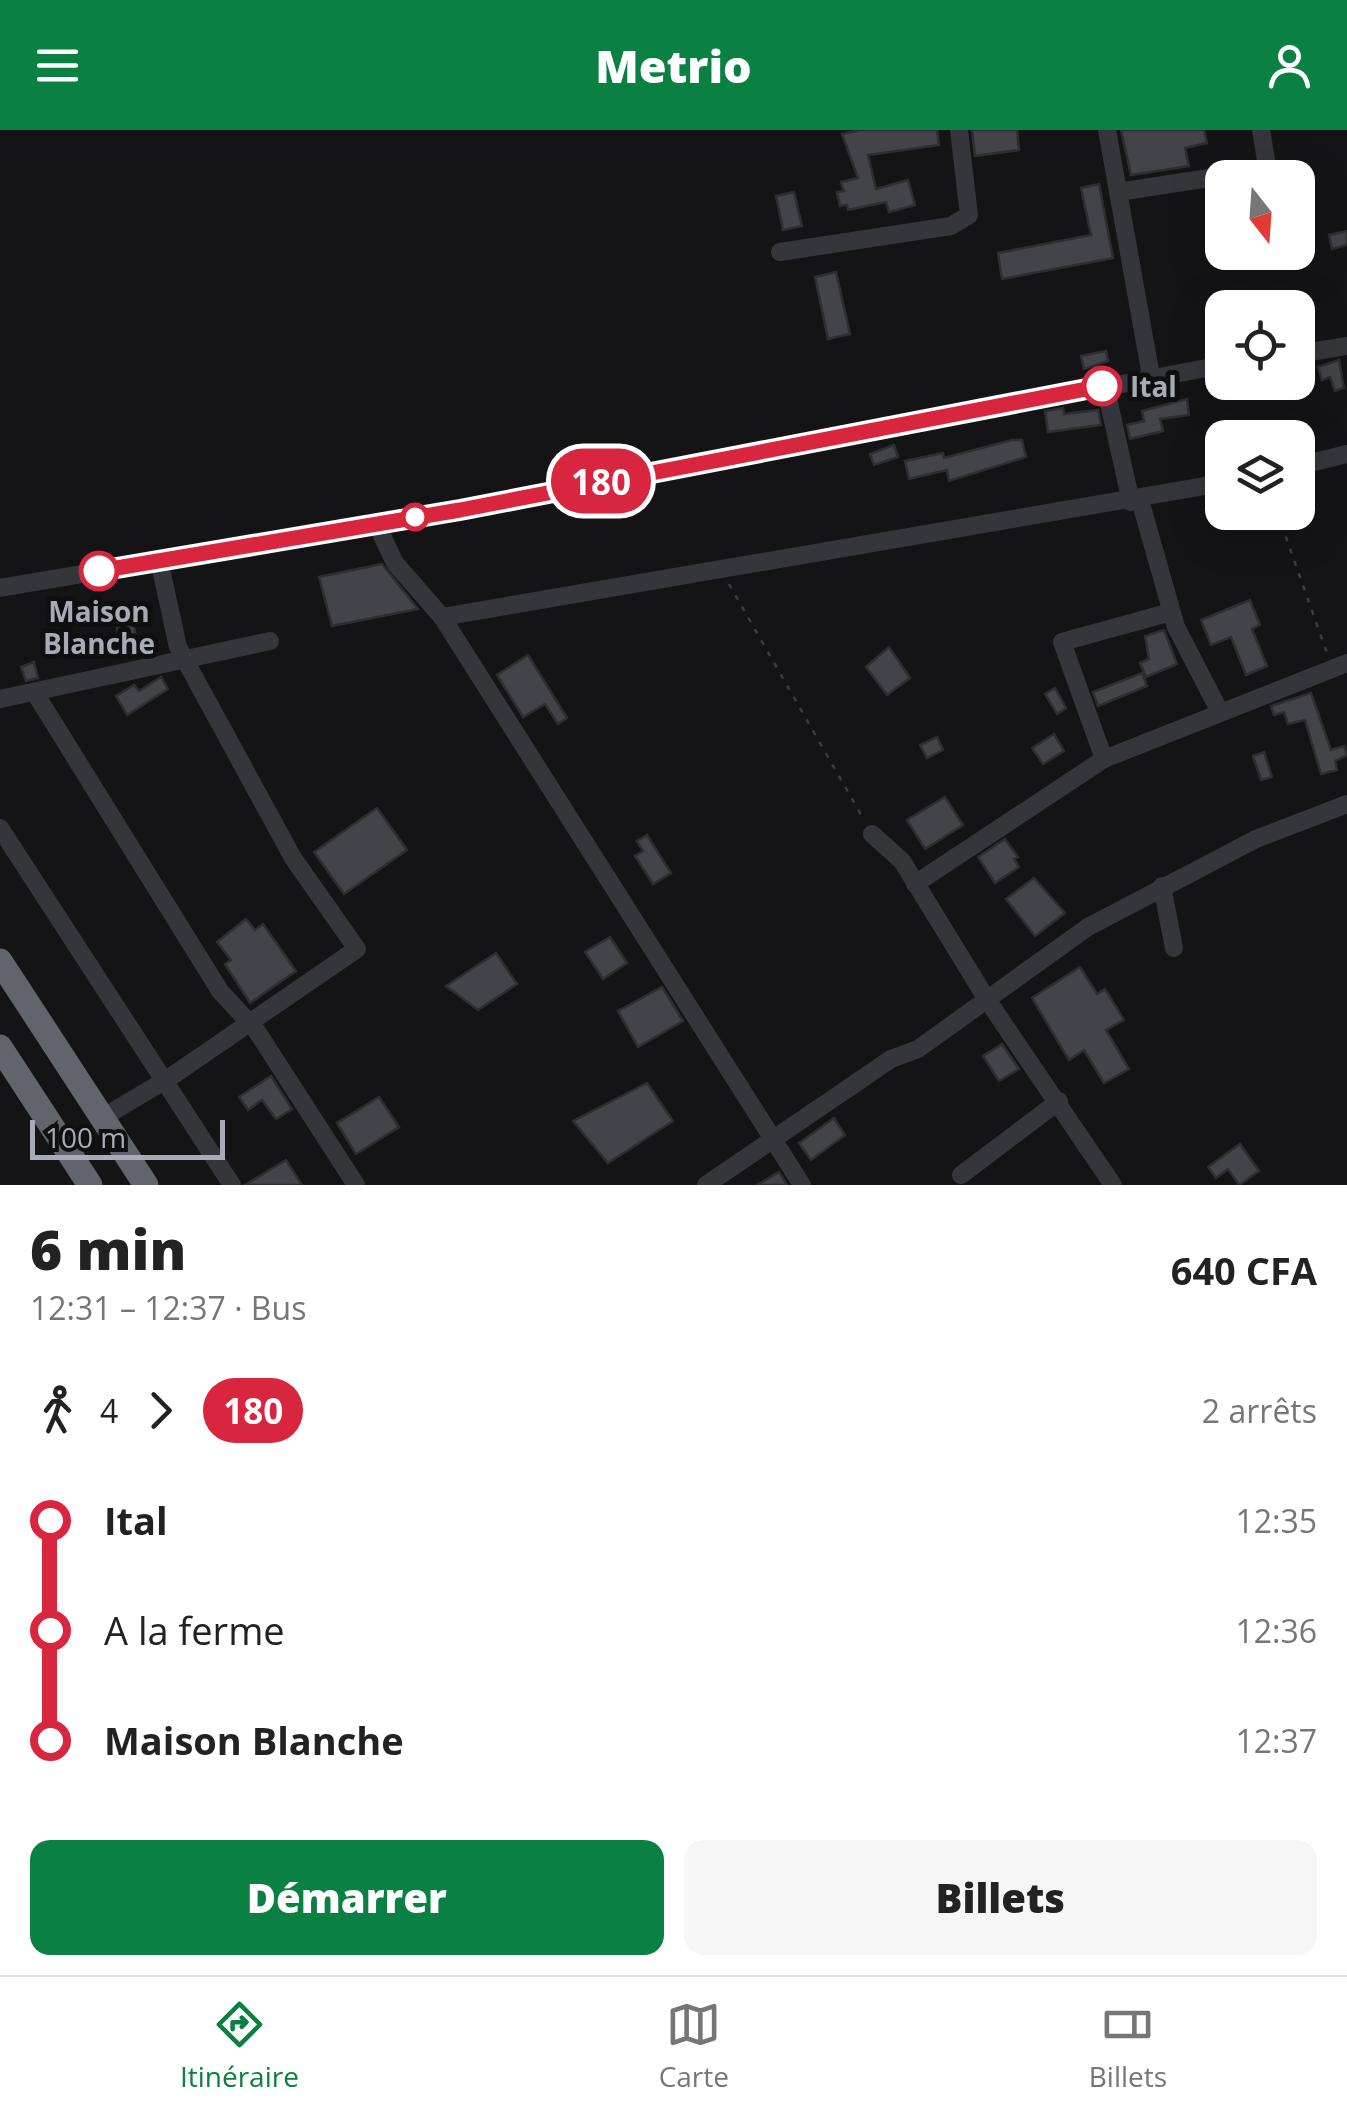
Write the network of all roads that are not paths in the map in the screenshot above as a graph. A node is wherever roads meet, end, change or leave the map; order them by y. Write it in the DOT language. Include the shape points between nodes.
graph roads {
  1 [pos="959,130"];
  2 [pos="1107,130"];
  3 [pos="1261,130"];
  4 [pos="1118,192"];
  5 [pos="780,252"];
  6 [pos="1347,346"];
  7 [pos="1315,351"];
  8 [pos="1205,368"];
  9 [pos="1151,376"];
  10 [pos="1105,385"];
  11 [pos="1347,454"];
  12 [pos="1315,462"];
  13 [pos="1205,487"];
  14 [pos="1135,501"];
  15 [pos="376,523"];
  16 [pos="160,560"];
  17 [pos="0,588"];
  18 [pos="1171,612"];
  19 [pos="442,617"];
  20 [pos="270,640"];
  21 [pos="186,660"];
  22 [pos="1340,666"];
  23 [pos="35,693"];
  24 [pos="0,698"];
  25 [pos="1219,710"];
  26 [pos="1104,758"];
  27 [pos="1347,804"];
  28 [pos="0,828"];
  29 [pos="872,834"];
  30 [pos="915,884"];
  31 [pos="1162,886"];
  32 [pos="1174,948"];
  33 [pos="0,960"];
  34 [pos="986,998"];
  35 [pos="249,1022"];
  36 [pos="0,1047"];
  37 [pos="162,1082"];
  38 [pos="1059,1100"];
  39 [pos="102,1118"];
  40 [pos="772,1140"];
  41 [pos="960,1176"];
  42 [pos="90,1185"];
  43 [pos="146,1185"];
  44 [pos="232,1185"];
  45 [pos="356,1185"];
  46 [pos="706,1185"];
  47 [pos="802,1185"];
  48 [pos="1114,1185"];
  1 -- 5 [label="street" via="968,215 951,226"];
  2 -- 4 [label="street"];
  3 -- 4 [label="street" via="1267,166"];
  4 -- 9 [label="street"];
  6 -- 7 [label="street"];
  8 -- 9 [label="street"];
  9 -- 10 [label="street"];
  10 -- 14 [label="street"];
  10 -- 15 [label="street"];
  11 -- 12 [label="street"];
  13 -- 14 [label="street"];
  14 -- 18 [label="street"];
  14 -- 19 [label="street"];
  15 -- 16 [label="street"];
  15 -- 19 [label="street" via="394,563"];
  16 -- 17 [label="street"];
  16 -- 21 [label="street"];
  18 -- 25 [label="street"];
  18 -- 26 [label="street" via="1062,642"];
  19 -- 40 [label="street"];
  20 -- 21 [label="street"];
  21 -- 23 [label="street"];
  21 -- 35 [label="street" via="293,858 357,949"];
  22 -- 25 [label="street"];
  23 -- 24 [label="street"];
  23 -- 35 [label="street" via="220,991"];
  25 -- 26 [label="street"];
  26 -- 30 [label="street"];
  27 -- 31 [label="street"];
  28 -- 37 [label="street"];
  29 -- 30 [label="street" via="902,861"];
  30 -- 34 [label="street"];
  31 -- 32 [label="street"];
  31 -- 34 [label="street" via="1088,927"];
  33 -- 39 [label="highway"];
  34 -- 38 [label="street"];
  34 -- 40 [label="street"];
  35 -- 37 [label="street"];
  35 -- 45 [label="street"];
  36 -- 42 [label="highway"];
  37 -- 39 [label="street"];
  37 -- 44 [label="street"];
  38 -- 41 [label="street"];
  38 -- 48 [label="street"];
  39 -- 43 [label="highway"];
  40 -- 46 [label="street"];
  40 -- 47 [label="street"];
}
